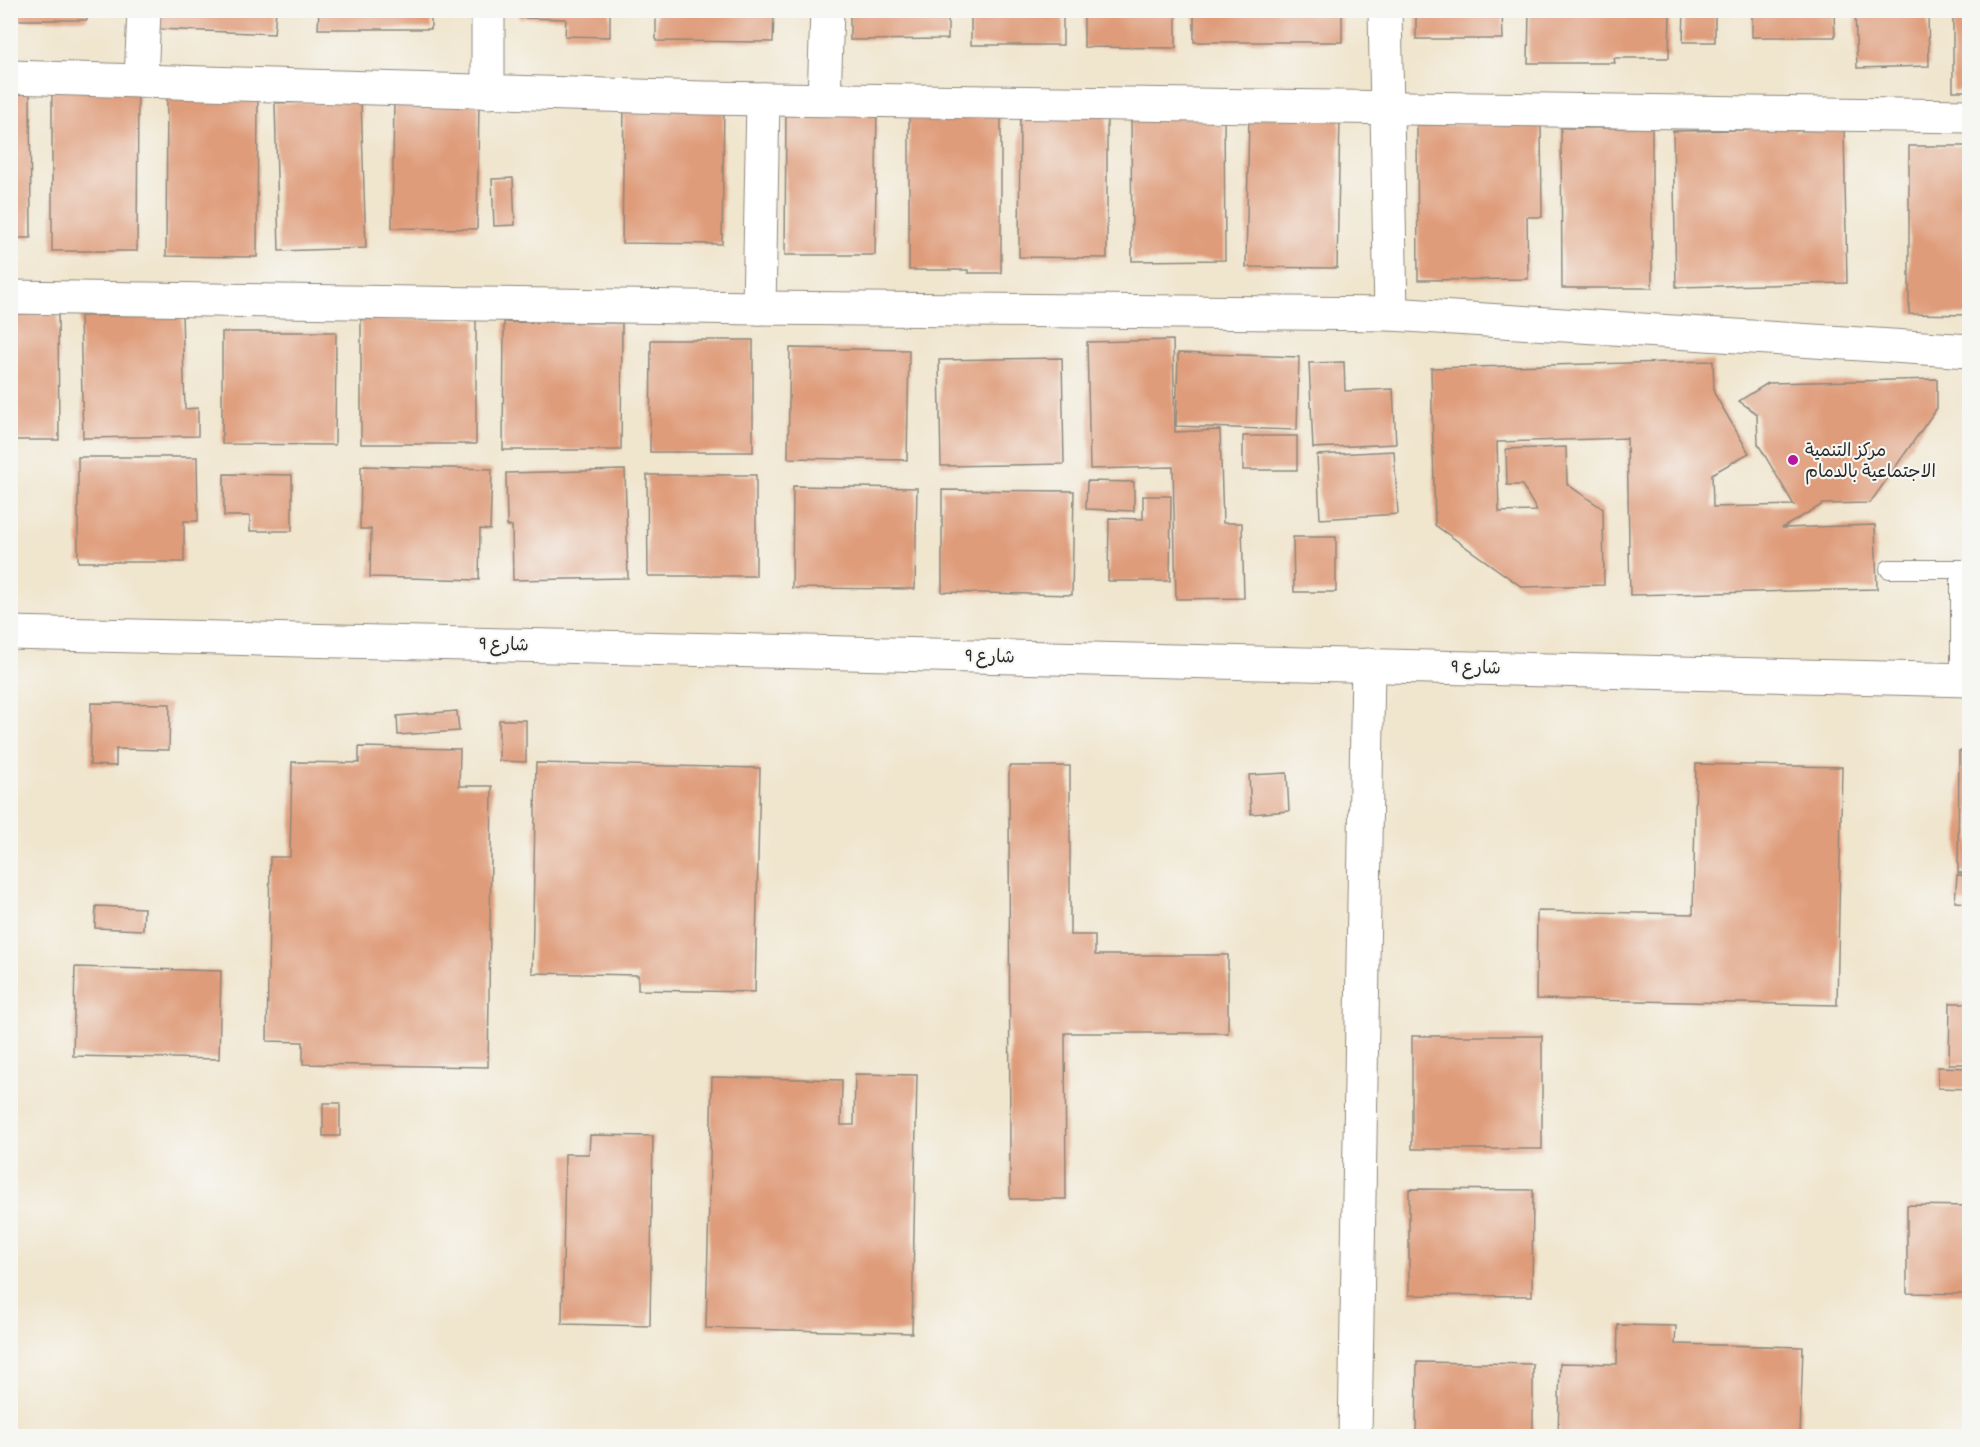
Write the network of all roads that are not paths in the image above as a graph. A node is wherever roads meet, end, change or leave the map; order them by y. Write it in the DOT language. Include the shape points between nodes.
graph roads {
  1 [pos="144,10"];
  2 [pos="488,10"];
  3 [pos="827,10"];
  4 [pos="1385,10"];
  5 [pos="10,77"];
  6 [pos="141,81"];
  7 [pos="488,92"];
  8 [pos="763,99"];
  9 [pos="824,99"];
  10 [pos="1386,107"];
  11 [pos="1970,116"];
  12 [pos="10,297"];
  13 [pos="759,308"];
  14 [pos="1391,314"];
  15 [pos="1970,351"];
  16 [pos="1889,569"];
  17 [pos="1965,569"];
  18 [pos="10,633"];
  19 [pos="1368,665"];
  20 [pos="1965,680"];
  21 [pos="1354,1437"];
  1 -- 6 [label="street"];
  2 -- 7 [label="street"];
  3 -- 9 [label="street"];
  4 -- 10 [label="street"];
  5 -- 6 [label="street"];
  6 -- 7 [label="street"];
  7 -- 8 [label="street"];
  8 -- 9 [label="street"];
  8 -- 13 [label="street"];
  9 -- 10 [label="street"];
  10 -- 11 [label="street"];
  10 -- 14 [label="street"];
  12 -- 13 [label="street"];
  13 -- 14 [label="street"];
  14 -- 15 [label="street"];
  16 -- 17 [label="lane"];
  17 -- 20 [label="lane"];
  18 -- 19 [label="street, شارع 9"];
  19 -- 20 [label="street, شارع 9"];
  19 -- 21 [label="street"];
}
